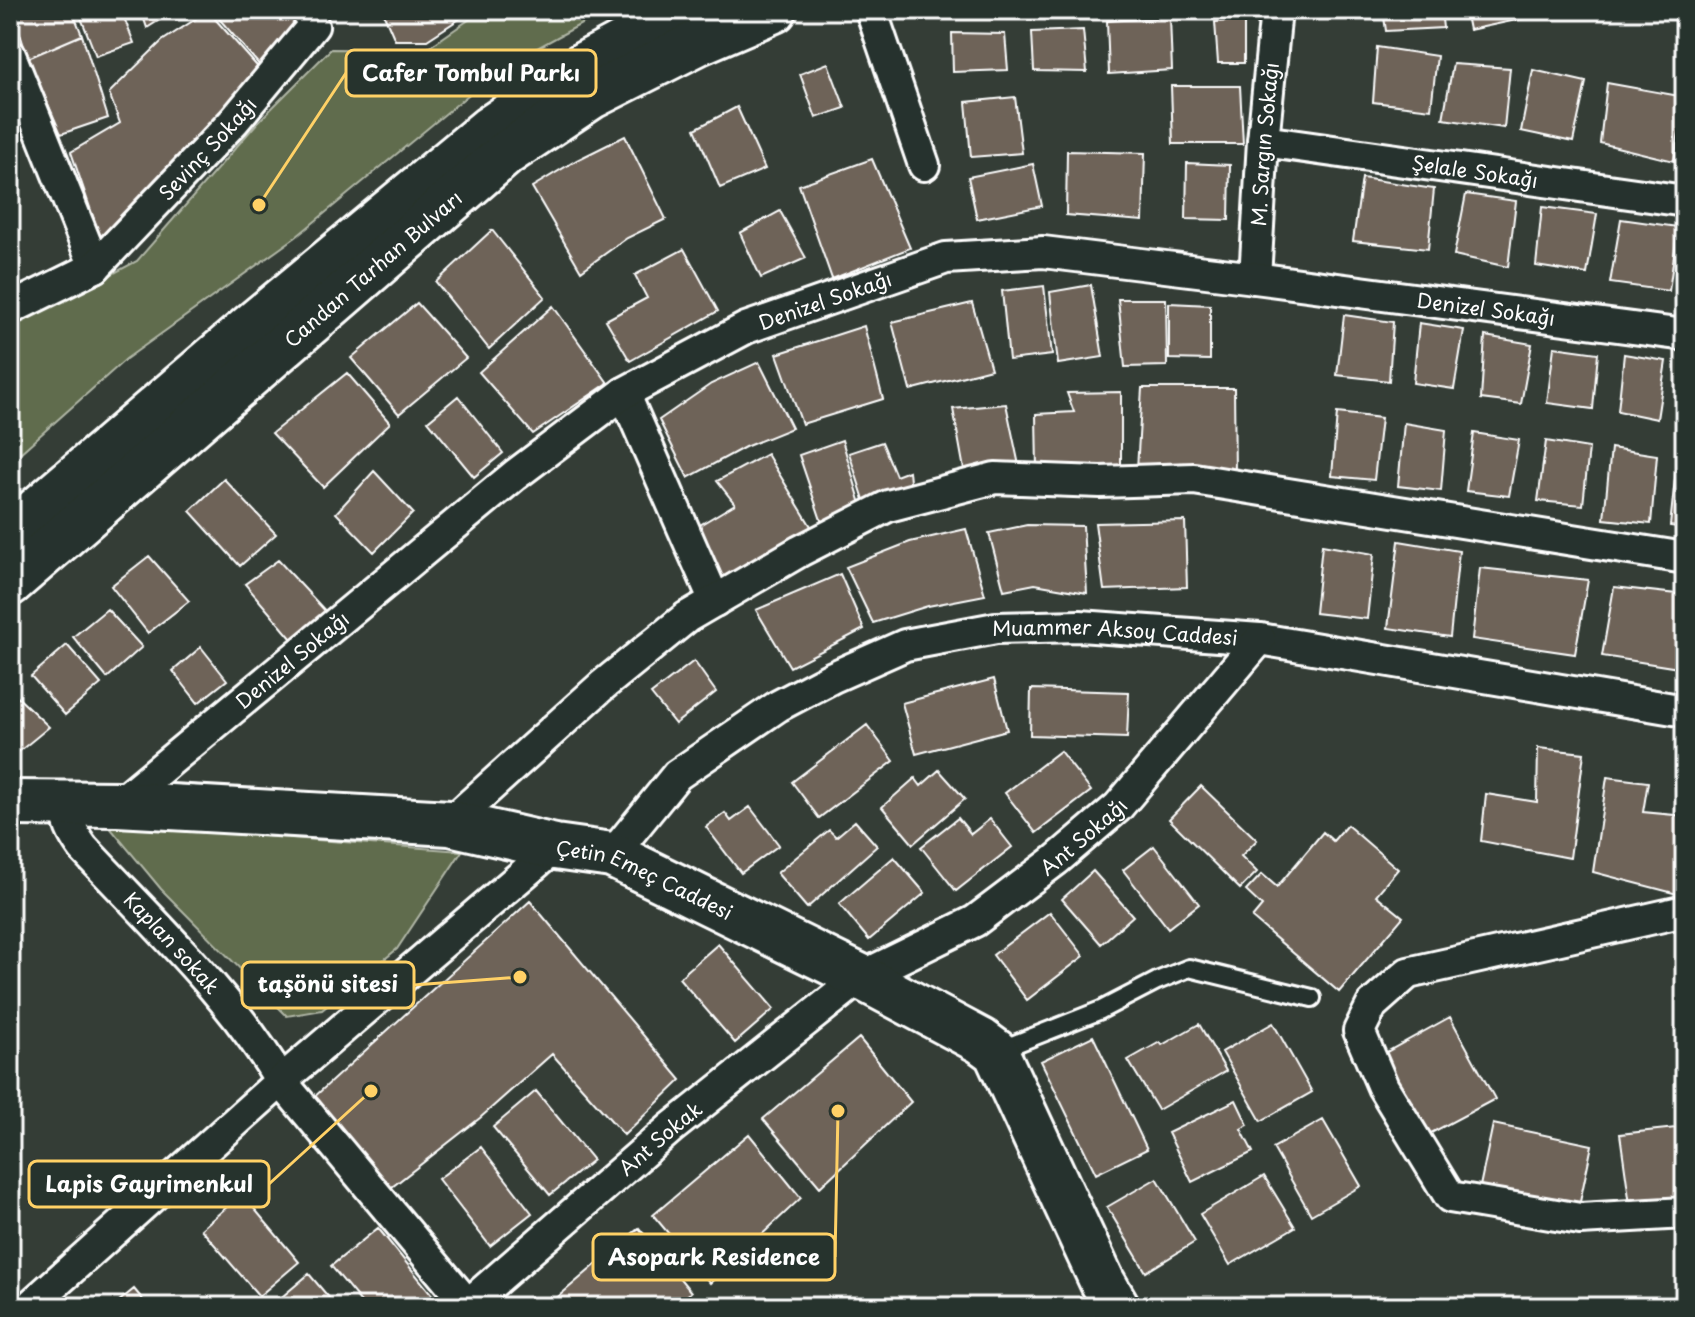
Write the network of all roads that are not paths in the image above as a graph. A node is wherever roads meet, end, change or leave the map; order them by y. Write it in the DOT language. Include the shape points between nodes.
graph roads {
  1 [pos="686,10"];
  2 [pos="774,10"];
  3 [pos="871,10"];
  4 [pos="1276,10"];
  5 [pos="310,18"];
  6 [pos="10,55"];
  7 [pos="1263,141"];
  8 [pos="924,165"];
  9 [pos="1685,201"];
  10 [pos="95,267"];
  11 [pos="1255,278"];
  12 [pos="10,309"];
  13 [pos="1685,335"];
  14 [pos="624,393"];
  15 [pos="10,533"];
  16 [pos="1685,558"];
  17 [pos="10,583"];
  18 [pos="715,601"];
  19 [pos="1260,639"];
  20 [pos="1685,711"];
  21 [pos="10,803"];
  22 [pos="66,804"];
  23 [pos="118,804"];
  24 [pos="450,823"];
  25 [pos="555,847"];
  26 [pos="612,855"];
  27 [pos="1685,911"];
  28 [pos="861,977"];
  29 [pos="1312,998"];
  30 [pos="996,1052"];
  31 [pos="281,1081"];
  32 [pos="1685,1213"];
  33 [pos="1107,1298"];
  34 [pos="467,1306"];
  35 [pos="29,1307"];
  1 -- 15 [label="main road, Candan Tarhan Bulvarı" via="585,64 489,129"];
  2 -- 17 [label="main road, Candan Tarhan Bulvarı" via="592,96 505,154"];
  3 -- 8 [label="street"];
  4 -- 7 [label="street, M. Sargın Sokağı"];
  5 -- 10 [label="street, Sevinç Sokağı" via="234,121"];
  6 -- 10 [label="street"];
  7 -- 9 [label="street, Şelale Sokağı"];
  7 -- 11 [label="street, M. Sargın Sokağı"];
  10 -- 12 [label="street, Sevinç Sokağı"];
  11 -- 13 [label="street, Denizel Sokağı"];
  11 -- 14 [label="street, Denizel Sokağı" via="1043,252 946,258 746,328"];
  14 -- 18 [label="street"];
  14 -- 23 [label="street, Denizel Sokağı" via="515,475"];
  16 -- 18 [label="street" via="1194,479 995,478 888,506"];
  18 -- 24 [label="street" via="603,685"];
  19 -- 20 [label="street, Muammer Aksoy Caddesi"];
  19 -- 26 [label="street, Muammer Aksoy Caddesi" via="1080,626 996,628 905,645 778,706 677,775"];
  19 -- 28 [label="street, Ant Sokağı" via="1118,807 1056,860 975,921"];
  21 -- 22 [label="main road, Çetin Emeç Caddesi"];
  22 -- 23 [label="main road, Çetin Emeç Caddesi"];
  22 -- 31 [label="street, Kaplan sokak" via="72,834 231,1006"];
  23 -- 24 [label="main road, Çetin Emeç Caddesi"];
  24 -- 25 [label="main road, Çetin Emeç Caddesi"];
  25 -- 26 [label="main road, Çetin Emeç Caddesi"];
  25 -- 31 [label="street"];
  26 -- 28 [label="main road, Çetin Emeç Caddesi"];
  27 -- 32 [label="street" via="1408,973 1372,1005 1359,1031 1383,1087 1450,1197 1580,1219"];
  28 -- 30 [label="main road, Çetin Emeç Caddesi"];
  28 -- 34 [label="street, Ant Sokak" via="671,1128"];
  29 -- 30 [label="lane" via="1189,968"];
  30 -- 33 [label="main road"];
  31 -- 34 [label="street, Kaplan sokak"];
  31 -- 35 [label="street"];
}
